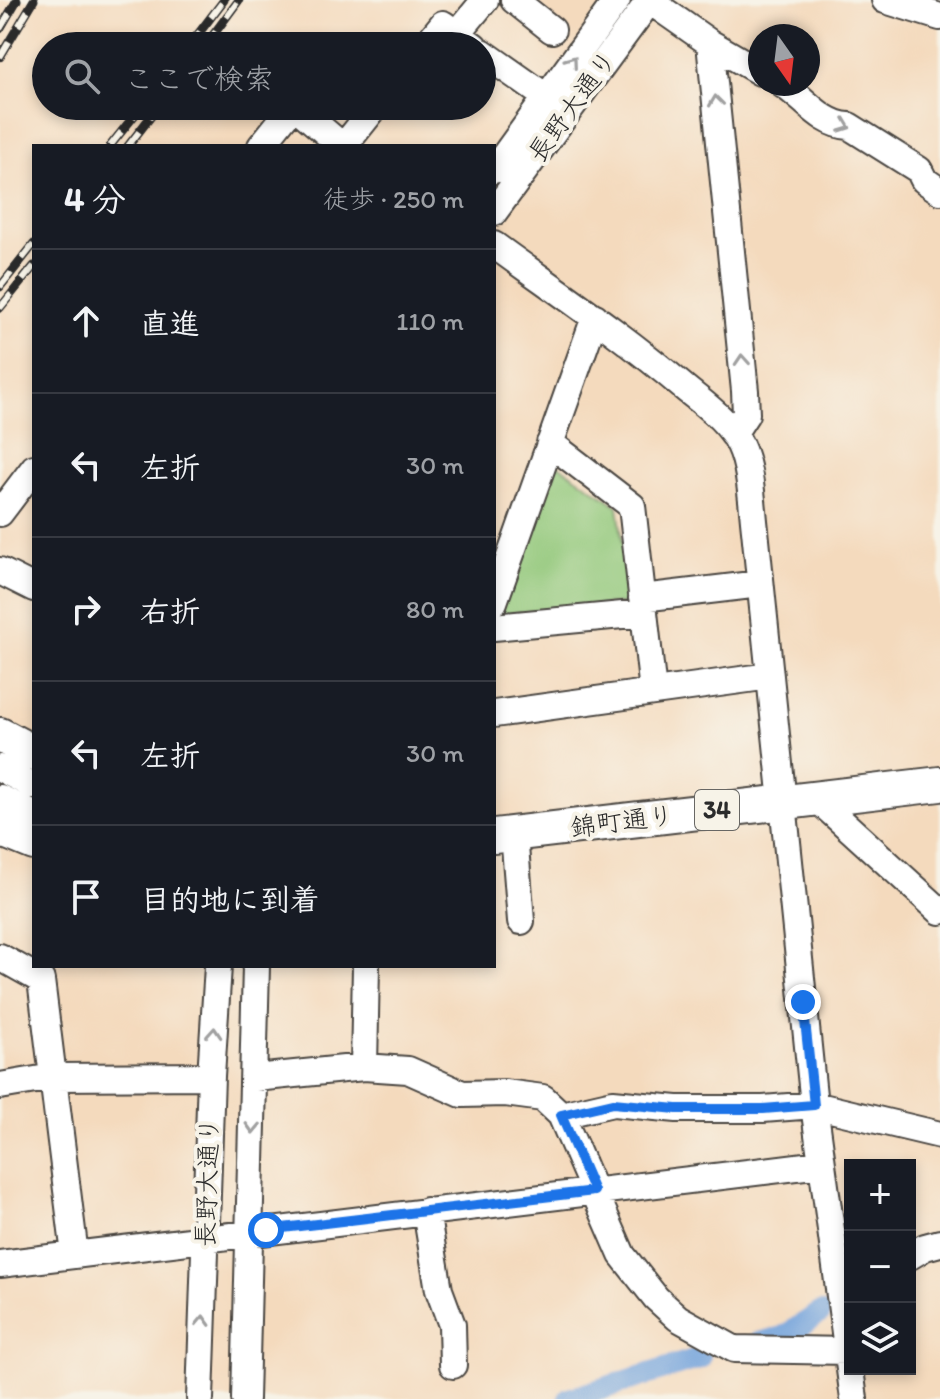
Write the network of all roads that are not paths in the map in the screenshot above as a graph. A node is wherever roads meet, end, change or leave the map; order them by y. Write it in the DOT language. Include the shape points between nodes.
graph roads {
  1 [pos="485,0"];
  2 [pos="514,0"];
  3 [pos="617,0"];
  4 [pos="650,0"];
  5 [pos="885,0"];
  6 [pos="940,17"];
  7 [pos="552,30"];
  8 [pos="436,32"];
  9 [pos="454,32"];
  10 [pos="470,32"];
  11 [pos="710,43"];
  12 [pos="496,62"];
  13 [pos="748,65"];
  14 [pos="796,96"];
  15 [pos="546,97"];
  16 [pos="282,120"];
  17 [pos="311,120"];
  18 [pos="364,120"];
  19 [pos="263,144"];
  20 [pos="341,144"];
  21 [pos="345,144"];
  22 [pos="496,167"];
  23 [pos="940,191"];
  24 [pos="496,209"];
  25 [pos="496,246"];
  26 [pos="595,317"];
  27 [pos="733,434"];
  28 [pos="550,443"];
  29 [pos="32,471"];
  30 [pos="0,513"];
  31 [pos="0,571"];
  32 [pos="760,584"];
  33 [pos="32,587"];
  34 [pos="496,596"];
  35 [pos="643,605"];
  36 [pos="496,627"];
  37 [pos="770,676"];
  38 [pos="653,692"];
  39 [pos="496,714"];
  40 [pos="0,735"];
  41 [pos="32,752"];
  42 [pos="0,768"];
  43 [pos="940,784"];
  44 [pos="32,785"];
  45 [pos="0,798"];
  46 [pos="800,800"];
  47 [pos="32,814"];
  48 [pos="0,829"];
  49 [pos="504,835"];
  50 [pos="32,842"];
  51 [pos="940,911"];
  52 [pos="521,921"];
  53 [pos="0,957"];
  54 [pos="218,968"];
  55 [pos="256,968"];
  56 [pos="366,968"];
  57 [pos="364,1067"];
  58 [pos="211,1076"];
  59 [pos="53,1077"];
  60 [pos="255,1078"];
  61 [pos="0,1086"];
  62 [pos="814,1105"];
  63 [pos="561,1115"];
  64 [pos="940,1135"];
  65 [pos="821,1164"];
  66 [pos="594,1191"];
  67 [pos="426,1211"];
  68 [pos="249,1232"];
  69 [pos="205,1238"];
  70 [pos="940,1243"];
  71 [pos="916,1252"];
  72 [pos="75,1255"];
  73 [pos="0,1264"];
  74 [pos="844,1291"];
  75 [pos="844,1351"];
  76 [pos="453,1365"];
  77 [pos="851,1375"];
  78 [pos="200,1399"];
  79 [pos="245,1399"];
  80 [pos="854,1399"];
  1 -- 10 [label="street"];
  2 -- 7 [label="street"];
  15 -- 3 [label="street, 長野大通り, one-way"];
  4 -- 11 [label="street"];
  4 -- 24 [label="street, 長野大通り"];
  5 -- 6 [label="street"];
  8 -- 9 [label="street" via="443,24"];
  11 -- 13 [label="street"];
  27 -- 11 [label="street, one-way" via="746,414 745,391"];
  12 -- 15 [label="street"];
  14 -- 23 [label="street, one-way" via="919,170"];
  15 -- 22 [label="street, 長野大通り"];
  16 -- 19 [label="street"];
  17 -- 20 [label="street"];
  18 -- 21 [label="street"];
  25 -- 26 [label="street"];
  26 -- 27 [label="street" via="723,420"];
  26 -- 28 [label="street"];
  27 -- 32 [label="street" via="750,487"];
  28 -- 34 [label="street"];
  28 -- 35 [label="street" via="632,506"];
  29 -- 30 [label="street"];
  31 -- 33 [label="street"];
  32 -- 35 [label="street"];
  32 -- 37 [label="street"];
  35 -- 36 [label="street"];
  35 -- 38 [label="street"];
  37 -- 38 [label="street"];
  37 -- 46 [label="street"];
  38 -- 39 [label="street"];
  40 -- 41 [label="main road"];
  42 -- 44 [label="street"];
  43 -- 46 [label="main road, 錦町通り / 34"];
  45 -- 47 [label="street"];
  46 -- 49 [label="main road, 錦町通り / 34"];
  46 -- 51 [label="street"];
  46 -- 62 [label="street" via="799,1067"];
  48 -- 50 [label="main road"];
  49 -- 52 [label="street"];
  53 -- 59 [label="street" via="41,980"];
  58 -- 54 [label="street, 長野大通り, one-way"];
  55 -- 60 [label="street, 長野大通り"];
  56 -- 57 [label="street"];
  57 -- 60 [label="street"];
  57 -- 63 [label="street" via="408,1070 462,1094 543,1098"];
  58 -- 59 [label="street"];
  58 -- 69 [label="street, 長野大通り"];
  59 -- 61 [label="street"];
  59 -- 72 [label="street"];
  60 -- 68 [label="street, 長野大通り, one-way"];
  62 -- 63 [label="street" via="677,1109 613,1103"];
  62 -- 64 [label="street"];
  62 -- 65 [label="street"];
  63 -- 66 [label="street"];
  65 -- 66 [label="street"];
  65 -- 74 [label="street"];
  66 -- 67 [label="street"];
  66 -- 75 [label="street" via="622,1255 678,1318 734,1349"];
  67 -- 68 [label="street"];
  67 -- 76 [label="street" via="439,1290 452,1325"];
  68 -- 69 [label="street"];
  68 -- 79 [label="street, 長野大通り"];
  69 -- 72 [label="street"];
  78 -- 69 [label="street, 長野大通り, one-way"];
  70 -- 71 [label="street"];
  72 -- 73 [label="street"];
  77 -- 80 [label="street"];
}
